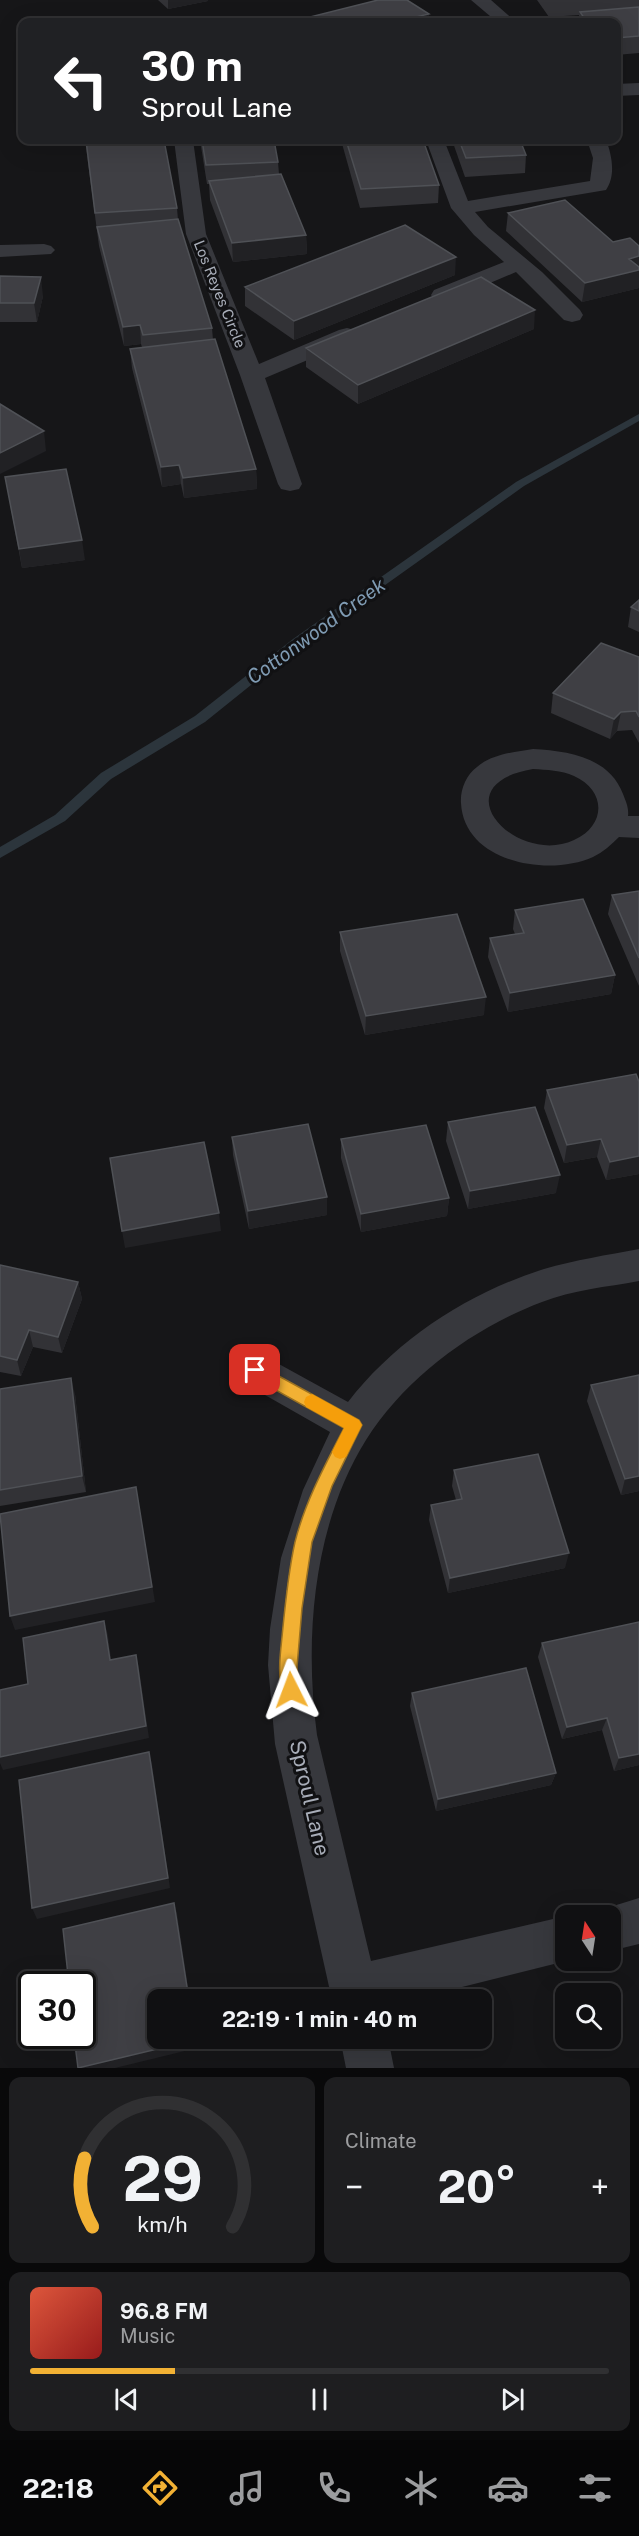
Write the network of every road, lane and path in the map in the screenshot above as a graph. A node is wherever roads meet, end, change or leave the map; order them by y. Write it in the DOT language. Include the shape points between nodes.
graph roads {
  1 [pos="480,0"];
  2 [pos="639,17"];
  3 [pos="498,18"];
  4 [pos="621,18"];
  5 [pos="639,89"];
  6 [pos="621,90"];
  7 [pos="184,144"];
  8 [pos="437,144"];
  9 [pos="598,144"];
  10 [pos="461,208"];
  11 [pos="44,250"];
  12 [pos="0,251"];
  13 [pos="518,264"];
  14 [pos="418,306"];
  15 [pos="572,315"];
  16 [pos="363,329"];
  17 [pos="252,375"];
  18 [pos="290,484"];
  19 [pos="625,826"];
  20 [pos="639,1265"];
  21 [pos="255,1370"];
  22 [pos="354,1425"];
  23 [pos="639,1921"];
  24 [pos="621,1925"];
  25 [pos="555,1942"];
  26 [pos="354,1989"];
  27 [pos="374,1989"];
  28 [pos="366,2049"];
  29 [pos="370,2068"];
  1 -- 3 [label="street"];
  2 -- 4 [label="street"];
  5 -- 6 [label="street"];
  7 -- 17 [label="street, Los Reyes Circle" via="196,234"];
  8 -- 10 [label="street"];
  9 -- 10 [label="street" via="603,158 598,186"];
  10 -- 13 [label="street"];
  11 -- 12 [label="street"];
  13 -- 14 [label="street"];
  13 -- 15 [label="street"];
  16 -- 17 [label="street"];
  17 -- 18 [label="street, Los Reyes Circle"];
  19 -- 19 [label="street" via="614,810 610,793 598,778 557,759 527,758 505,764 487,774 476,788 473,805 480,825 516,850 555,855 579,850"];
  20 -- 22 [label="street, Sproul Lane" via="531,1290 476,1315 432,1344 391,1381"];
  21 -- 22 [label="street"];
  22 -- 26 [label="street, Sproul Lane" via="324,1484 304,1542 288,1667 295,1735"];
  23 -- 24 [label="street"];
  25 -- 27 [label="street"];
  28 -- 29 [label="street"];
}
